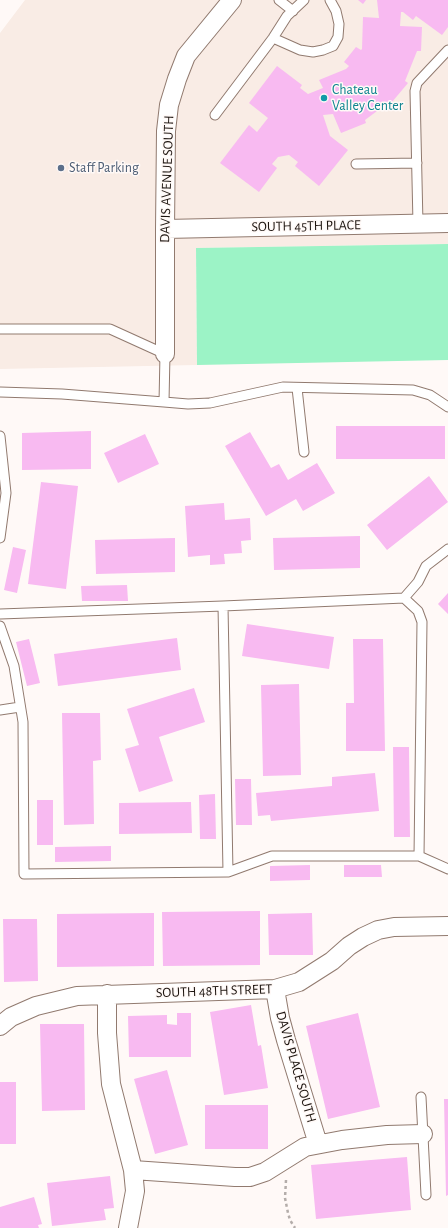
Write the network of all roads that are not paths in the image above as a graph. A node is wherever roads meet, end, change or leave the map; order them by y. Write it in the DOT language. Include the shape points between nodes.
graph roads {
  1 [pos="232,0"];
  2 [pos="278,0"];
  3 [pos="304,0"];
  4 [pos="330,0"];
  5 [pos="293,11"];
  6 [pos="273,38"];
  7 [pos="448,50"];
  8 [pos="215,115"];
  9 [pos="417,162"];
  10 [pos="356,164"];
  11 [pos="448,223"];
  12 [pos="418,224"];
  13 [pos="165,229"];
  14 [pos="0,329"];
  15 [pos="165,354"];
  16 [pos="297,388"];
  17 [pos="0,392"];
  18 [pos="164,402"];
  19 [pos="448,407"];
  20 [pos="0,436"];
  21 [pos="304,452"];
  22 [pos="0,538"];
  23 [pos="448,549"];
  24 [pos="404,598"];
  25 [pos="223,606"];
  26 [pos="0,614"];
  27 [pos="0,626"];
  28 [pos="20,707"];
  29 [pos="0,710"];
  30 [pos="419,856"];
  31 [pos="448,869"];
  32 [pos="228,872"];
  33 [pos="448,926"];
  34 [pos="275,989"];
  35 [pos="107,994"];
  36 [pos="0,1026"];
  37 [pos="421,1097"];
  38 [pos="423,1134"];
  39 [pos="318,1144"];
  40 [pos="133,1170"];
  41 [pos="426,1195"];
  42 [pos="128,1228"];
  1 -- 13 [label="street, DAVIS AVENUE SOUTH" via="186,56 171,98 166,131"];
  2 -- 5 [label="lane"];
  3 -- 5 [label="lane"];
  4 -- 6 [label="lane" via="339,24 338,37 333,46 313,52 300,50"];
  5 -- 6 [label="lane"];
  6 -- 8 [label="lane"];
  7 -- 9 [label="lane" via="417,83"];
  9 -- 10 [label="lane"];
  9 -- 12 [label="lane"];
  11 -- 12 [label="street, SOUTH 45TH PLACE"];
  12 -- 13 [label="street, SOUTH 45TH PLACE"];
  13 -- 15 [label="street, DAVIS AVENUE SOUTH"];
  14 -- 15 [label="lane" via="110,329"];
  15 -- 18 [label="lane"];
  16 -- 18 [label="lane" via="283,387 210,403"];
  16 -- 19 [label="lane" via="413,390 430,396"];
  16 -- 21 [label="lane"];
  17 -- 18 [label="lane"];
  20 -- 22 [label="lane" via="6,493"];
  23 -- 24 [label="lane" via="426,566 418,582"];
  24 -- 25 [label="lane"];
  24 -- 30 [label="lane" via="418,611 422,622"];
  25 -- 26 [label="lane"];
  25 -- 32 [label="lane"];
  27 -- 28 [label="lane" via="14,666"];
  28 -- 29 [label="lane"];
  28 -- 32 [label="lane" via="23,722 24,874"];
  30 -- 31 [label="lane"];
  30 -- 32 [label="lane" via="272,856"];
  33 -- 34 [label="street, SOUTH 48TH STREET" via="394,927 378,930 349,946 332,961 299,982"];
  34 -- 35 [label="street, SOUTH 48TH STREET"];
  34 -- 39 [label="street, DAVIS PLACE SOUTH" via="286,1040"];
  35 -- 36 [label="street, SOUTH 48TH STREET" via="77,996 36,1006 11,1016"];
  35 -- 40 [label="street" via="111,1084"];
  37 -- 38 [label="lane"];
  38 -- 39 [label="street" via="387,1135"];
  38 -- 41 [label="lane"];
  39 -- 40 [label="street" via="305,1147 266,1172 250,1177"];
  40 -- 42 [label="street" via="135,1191"];
}
